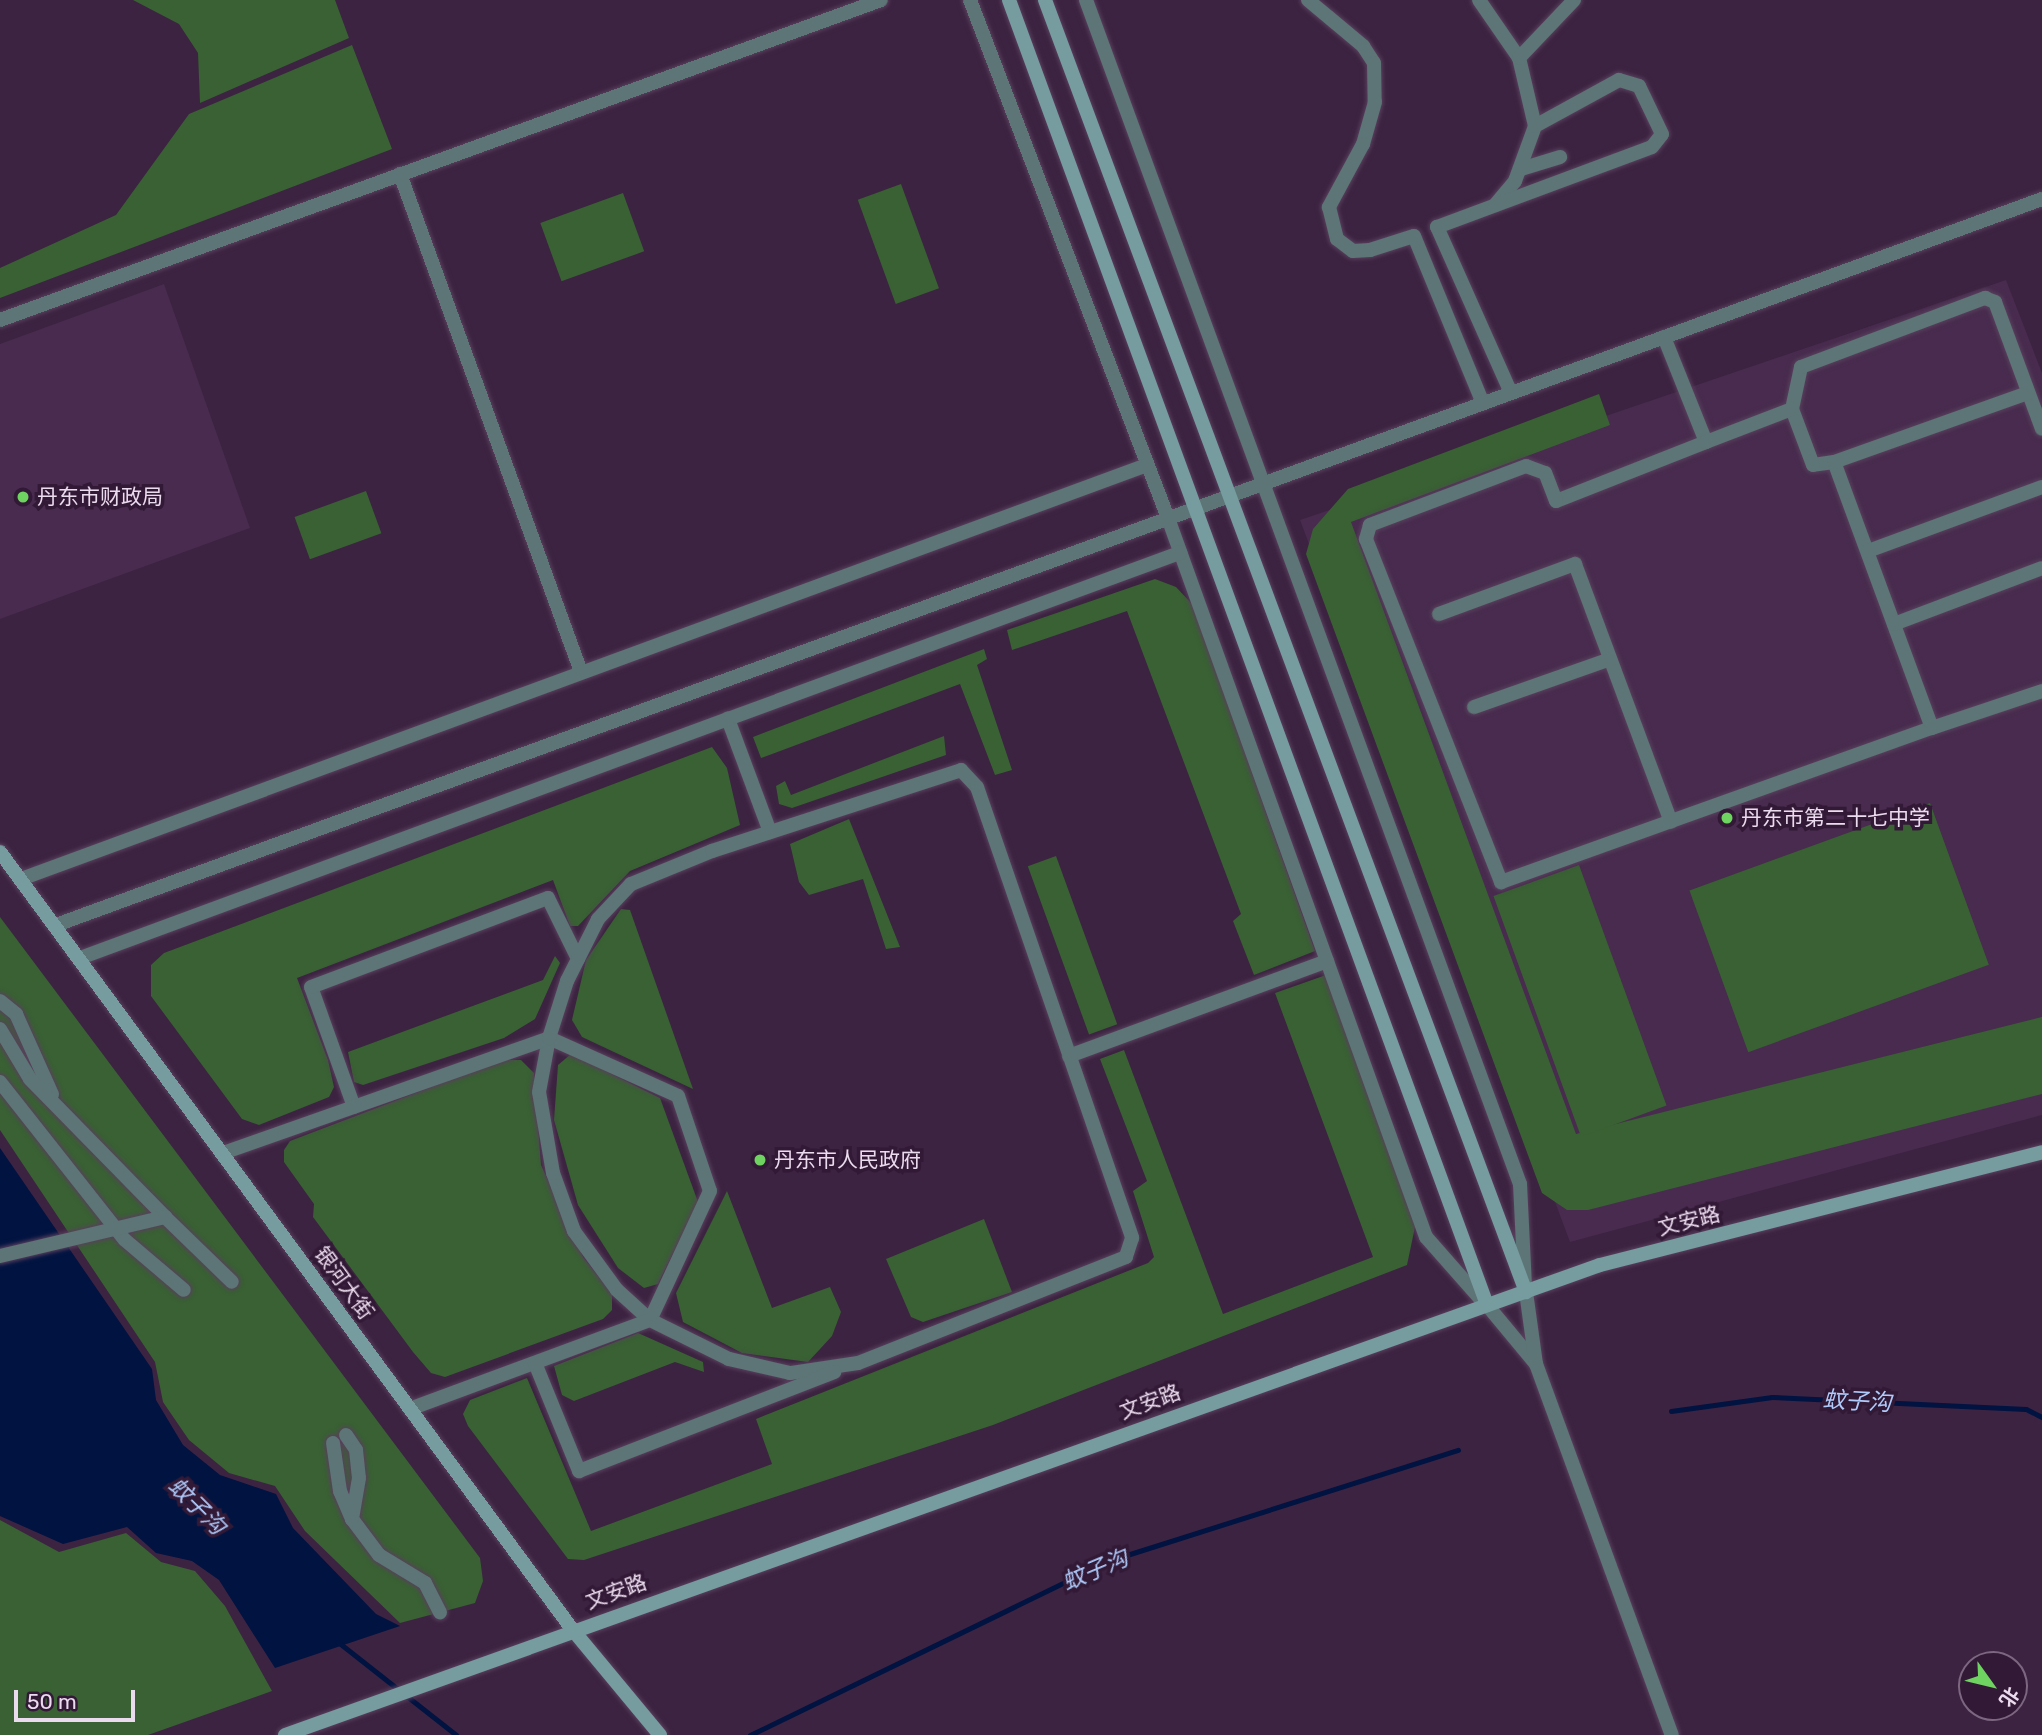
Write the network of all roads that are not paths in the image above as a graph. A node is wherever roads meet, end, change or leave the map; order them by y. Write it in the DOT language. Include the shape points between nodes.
graph roads {
  1 [pos="881,0"];
  2 [pos="970,0"];
  3 [pos="1009,0"];
  4 [pos="1045,0"];
  5 [pos="1086,0"];
  6 [pos="1308,0"];
  7 [pos="1479,0"];
  8 [pos="1574,0"];
  9 [pos="1519,58"];
  10 [pos="1535,126"];
  11 [pos="1560,157"];
  12 [pos="1521,169"];
  13 [pos="400,174"];
  14 [pos="2042,199"];
  15 [pos="1494,206"];
  16 [pos="1437,227"];
  17 [pos="1415,236"];
  18 [pos="0,320"];
  19 [pos="1664,337"];
  20 [pos="1511,393"];
  21 [pos="2028,393"];
  22 [pos="1483,403"];
  23 [pos="1792,409"];
  24 [pos="2042,429"];
  25 [pos="1706,442"];
  26 [pos="1834,462"];
  27 [pos="1147,465"];
  28 [pos="1261,484"];
  29 [pos="2042,487"];
  30 [pos="1229,496"];
  31 [pos="1195,508"];
  32 [pos="1168,518"];
  33 [pos="1868,551"];
  34 [pos="1180,553"];
  35 [pos="2042,568"];
  36 [pos="1439,614"];
  37 [pos="1894,624"];
  38 [pos="1610,659"];
  39 [pos="580,669"];
  40 [pos="2042,691"];
  41 [pos="1474,708"];
  42 [pos="728,719"];
  43 [pos="1932,728"];
  44 [pos="1671,821"];
  45 [pos="770,832"];
  46 [pos="0,852"];
  47 [pos="21,878"];
  48 [pos="56,925"];
  49 [pos="80,958"];
  50 [pos="578,959"];
  51 [pos="1327,961"];
  52 [pos="0,1001"];
  53 [pos="0,1029"];
  54 [pos="549,1038"];
  55 [pos="1069,1056"];
  56 [pos="0,1082"];
  57 [pos="53,1096"];
  58 [pos="354,1107"];
  59 [pos="2042,1152"];
  60 [pos="223,1153"];
  61 [pos="165,1217"];
  62 [pos="117,1231"];
  63 [pos="11,1254"];
  64 [pos="232,1282"];
  65 [pos="184,1290"];
  66 [pos="1526,1292"];
  67 [pos="1487,1305"];
  68 [pos="650,1320"];
  69 [pos="535,1363"];
  70 [pos="858,1363"];
  71 [pos="1536,1364"];
  72 [pos="410,1409"];
  73 [pos="346,1435"];
  74 [pos="333,1443"];
  75 [pos="352,1519"];
  76 [pos="440,1612"];
  77 [pos="572,1629"];
  78 [pos="285,1735"];
  79 [pos="660,1735"];
  80 [pos="1672,1735"];
  1 -- 13 [label="street"];
  2 -- 27 [label="street"];
  3 -- 31 [label="main road"];
  4 -- 30 [label="main road"];
  5 -- 28 [label="street"];
  6 -- 17 [label="street" via="1363,46 1374,63 1375,102 1363,144 1329,207 1337,239 1362,250"];
  7 -- 9 [label="street"];
  8 -- 9 [label="street"];
  9 -- 10 [label="street"];
  10 -- 12 [label="street"];
  10 -- 15 [label="street" via="1619,80 1639,86 1661,134 1652,147"];
  11 -- 12 [label="street"];
  12 -- 15 [label="street"];
  13 -- 18 [label="street"];
  13 -- 39 [label="street"];
  14 -- 19 [label="street"];
  15 -- 16 [label="street"];
  16 -- 17 [label="street"];
  16 -- 20 [label="street"];
  17 -- 22 [label="street"];
  19 -- 20 [label="street"];
  19 -- 25 [label="street"];
  20 -- 22 [label="street"];
  21 -- 23 [label="street" via="1994,302 1985,298 1801,367 1800,394"];
  21 -- 24 [label="street"];
  21 -- 26 [label="street"];
  22 -- 28 [label="street"];
  23 -- 25 [label="street"];
  23 -- 26 [label="street" via="1813,466"];
  25 -- 44 [label="street" via="1556,501 1545,473 1526,466 1370,525 1366,539 1501,882"];
  26 -- 33 [label="street"];
  27 -- 32 [label="street"];
  27 -- 39 [label="street"];
  28 -- 30 [label="street"];
  28 -- 66 [label="street" via="1520,1184"];
  29 -- 33 [label="street"];
  30 -- 31 [label="street"];
  30 -- 66 [label="main road"];
  31 -- 32 [label="street"];
  31 -- 67 [label="main road"];
  32 -- 34 [label="street"];
  32 -- 48 [label="street"];
  33 -- 37 [label="street"];
  34 -- 42 [label="street"];
  34 -- 51 [label="street"];
  35 -- 37 [label="street"];
  36 -- 38 [label="street" via="1574,564"];
  37 -- 43 [label="street"];
  38 -- 41 [label="street"];
  38 -- 44 [label="street"];
  39 -- 47 [label="street"];
  40 -- 43 [label="street"];
  42 -- 45 [label="street"];
  42 -- 49 [label="street"];
  43 -- 44 [label="street"];
  45 -- 50 [label="street" via="631,884 598,919"];
  45 -- 55 [label="street" via="961,770 977,787"];
  46 -- 47 [label="main road, 银河大街"];
  47 -- 48 [label="main road, 银河大街"];
  48 -- 49 [label="main road, 银河大街"];
  49 -- 60 [label="main road, 银河大街"];
  50 -- 54 [label="street"];
  50 -- 58 [label="street" via="566,945 548,898 311,986"];
  51 -- 55 [label="street"];
  51 -- 67 [label="street" via="1426,1237"];
  52 -- 57 [label="street" via="16,1014"];
  53 -- 57 [label="street" via="30,1079"];
  54 -- 58 [label="street"];
  54 -- 68 [label="street" via="539,1092 552,1173 574,1231 617,1290"];
  54 -- 68 [label="street" via="678,1096 710,1191"];
  55 -- 70 [label="street" via="1132,1238 1126,1257"];
  56 -- 62 [label="street"];
  57 -- 61 [label="street"];
  58 -- 60 [label="street"];
  59 -- 66 [label="main road, 文安路" via="1600,1265"];
  60 -- 72 [label="main road, 银河大街"];
  61 -- 62 [label="street"];
  61 -- 64 [label="street"];
  62 -- 63 [label="street"];
  62 -- 65 [label="street"];
  66 -- 67 [label="main road, 文安路"];
  66 -- 71 [label="street"];
  67 -- 71 [label="street"];
  67 -- 77 [label="main road, 文安路"];
  68 -- 69 [label="street"];
  68 -- 70 [label="street" via="729,1359 790,1373"];
  69 -- 70 [label="street" via="579,1472"];
  69 -- 72 [label="street"];
  71 -- 80 [label="street"];
  72 -- 77 [label="main road, 银河大街"];
  73 -- 75 [label="street" via="356,1450 359,1478"];
  74 -- 75 [label="street" via="340,1491"];
  75 -- 76 [label="street" via="379,1555 425,1583"];
  77 -- 78 [label="main road, 文安路"];
  77 -- 79 [label="main road, 银河大街"];
}
